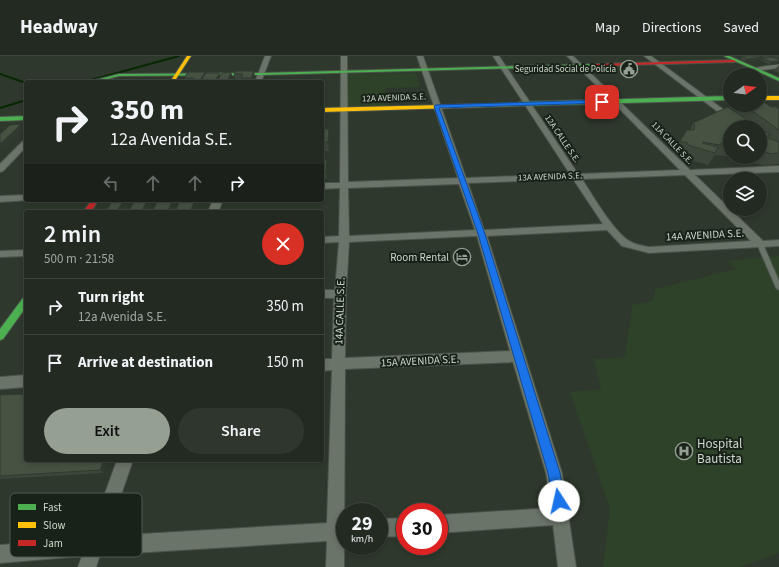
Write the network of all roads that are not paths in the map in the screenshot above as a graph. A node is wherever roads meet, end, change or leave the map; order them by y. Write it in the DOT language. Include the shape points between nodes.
graph roads {
  1 [pos="189,56"];
  2 [pos="268,56"];
  3 [pos="344,56"];
  4 [pos="420,56"];
  5 [pos="496,56"];
  6 [pos="570,56"];
  7 [pos="647,56"];
  8 [pos="725,56"];
  9 [pos="734,61"];
  10 [pos="657,63"];
  11 [pos="580,66"];
  12 [pos="779,66"];
  13 [pos="503,68"];
  14 [pos="750,68"];
  15 [pos="761,68"];
  16 [pos="424,70"];
  17 [pos="344,72"];
  18 [pos="767,75"];
  19 [pos="174,78"];
  20 [pos="260,78"];
  21 [pos="98,80"];
  22 [pos="779,80"];
  23 [pos="705,98"];
  24 [pos="723,98"];
  25 [pos="767,98"];
  26 [pos="779,98"];
  27 [pos="617,102"];
  28 [pos="526,104"];
  29 [pos="436,106"];
  30 [pos="342,109"];
  31 [pos="324,110"];
  32 [pos="24,118"];
  33 [pos="0,119"];
  34 [pos="734,120"];
  35 [pos="24,145"];
  36 [pos="0,169"];
  37 [pos="779,169"];
  38 [pos="687,173"];
  39 [pos="575,176"];
  40 [pos="462,180"];
  41 [pos="344,185"];
  42 [pos="324,186"];
  43 [pos="24,198"];
  44 [pos="0,199"];
  45 [pos="610,227"];
  46 [pos="481,234"];
  47 [pos="324,240"];
  48 [pos="344,240"];
  49 [pos="760,244"];
  50 [pos="779,244"];
  51 [pos="632,248"];
  52 [pos="24,253"];
  53 [pos="0,254"];
  54 [pos="779,288"];
  55 [pos="324,294"];
  56 [pos="340,294"];
  57 [pos="24,303"];
  58 [pos="0,336"];
  59 [pos="518,356"];
  60 [pos="324,365"];
  61 [pos="338,365"];
  62 [pos="24,381"];
  63 [pos="0,383"];
  64 [pos="124,462"];
  65 [pos="113,493"];
  66 [pos="340,503"];
  67 [pos="561,516"];
  68 [pos="448,523"];
  69 [pos="336,531"];
  70 [pos="142,543"];
  71 [pos="10,553"];
  72 [pos="0,554"];
  73 [pos="337,555"];
  74 [pos="90,557"];
  75 [pos="87,567"];
  76 [pos="335,567"];
  77 [pos="567,567"];
  1 -- 19 [label="street"];
  2 -- 20 [label="street"];
  3 -- 17 [label="street, 14A CALLE S.E."];
  4 -- 16 [label="street"];
  5 -- 13 [label="street, 12A CALLE S.E."];
  6 -- 11 [label="street, 11A CALLE S.E."];
  7 -- 10 [label="street"];
  8 -- 9 [label="street"];
  9 -- 10 [label="street"];
  9 -- 14 [label="street"];
  10 -- 11 [label="street"];
  10 -- 23 [label="street"];
  11 -- 13 [label="street"];
  11 -- 27 [label="street, 11A CALLE S.E."];
  12 -- 15 [label="street"];
  13 -- 16 [label="street"];
  13 -- 28 [label="street, 12A CALLE S.E."];
  16 -- 17 [label="street"];
  16 -- 29 [label="street"];
  17 -- 20 [label="street"];
  17 -- 30 [label="street, 14A CALLE S.E."];
  18 -- 22 [label="street"];
  19 -- 20 [label="street"];
  19 -- 21 [label="street" via="119,75"];
  23 -- 24 [label="street, 12A AVENIDA S.E."];
  23 -- 27 [label="street, 12A AVENIDA S.E."];
  23 -- 34 [label="street"];
  25 -- 26 [label="street"];
  27 -- 28 [label="street, 12A AVENIDA S.E."];
  27 -- 38 [label="street, 11A CALLE S.E."];
  28 -- 29 [label="street, 12A AVENIDA S.E."];
  28 -- 39 [label="street, 12A CALLE S.E."];
  29 -- 30 [label="street, 12A AVENIDA S.E."];
  29 -- 40 [label="street"];
  30 -- 31 [label="street, 12A AVENIDA S.E."];
  30 -- 41 [label="street, 14A CALLE S.E."];
  32 -- 33 [label="street"];
  35 -- 36 [label="street"];
  37 -- 38 [label="street, 13A AVENIDA S.E."];
  38 -- 39 [label="street, 13A AVENIDA S.E."];
  38 -- 49 [label="street, 11A CALLE S.E."];
  39 -- 40 [label="street, 13A AVENIDA S.E."];
  39 -- 45 [label="street, 12A CALLE S.E."];
  40 -- 41 [label="street, 13A AVENIDA S.E."];
  40 -- 46 [label="street"];
  41 -- 42 [label="street, 13A AVENIDA S.E."];
  41 -- 48 [label="street, 14A CALLE S.E."];
  43 -- 44 [label="street"];
  45 -- 46 [label="street"];
  45 -- 51 [label="street, 12A CALLE S.E." via="619,240"];
  46 -- 48 [label="street"];
  46 -- 59 [label="street"];
  47 -- 48 [label="street"];
  48 -- 56 [label="street, 14A CALLE S.E."];
  49 -- 50 [label="street, 14A AVENIDA S.E."];
  49 -- 51 [label="street, 14A AVENIDA S.E." via="649,250"];
  49 -- 54 [label="lane"];
  52 -- 53 [label="street"];
  55 -- 56 [label="street"];
  56 -- 61 [label="street, 14A CALLE S.E."];
  57 -- 58 [label="street"];
  59 -- 61 [label="street, 15A AVENIDA S.E."];
  59 -- 67 [label="street" via="554,473"];
  60 -- 61 [label="street, 15A AVENIDA S.E."];
  61 -- 66 [label="street, 14A CALLE S.E."];
  62 -- 63 [label="street"];
  64 -- 65 [label="street"];
  67 -- 68 [label="street"];
  67 -- 77 [label="street"];
  69 -- 70 [label="street"];
  71 -- 72 [label="street"];
  73 -- 76 [label="street, 14A CALLE S.E."];
  74 -- 75 [label="street"];
}
